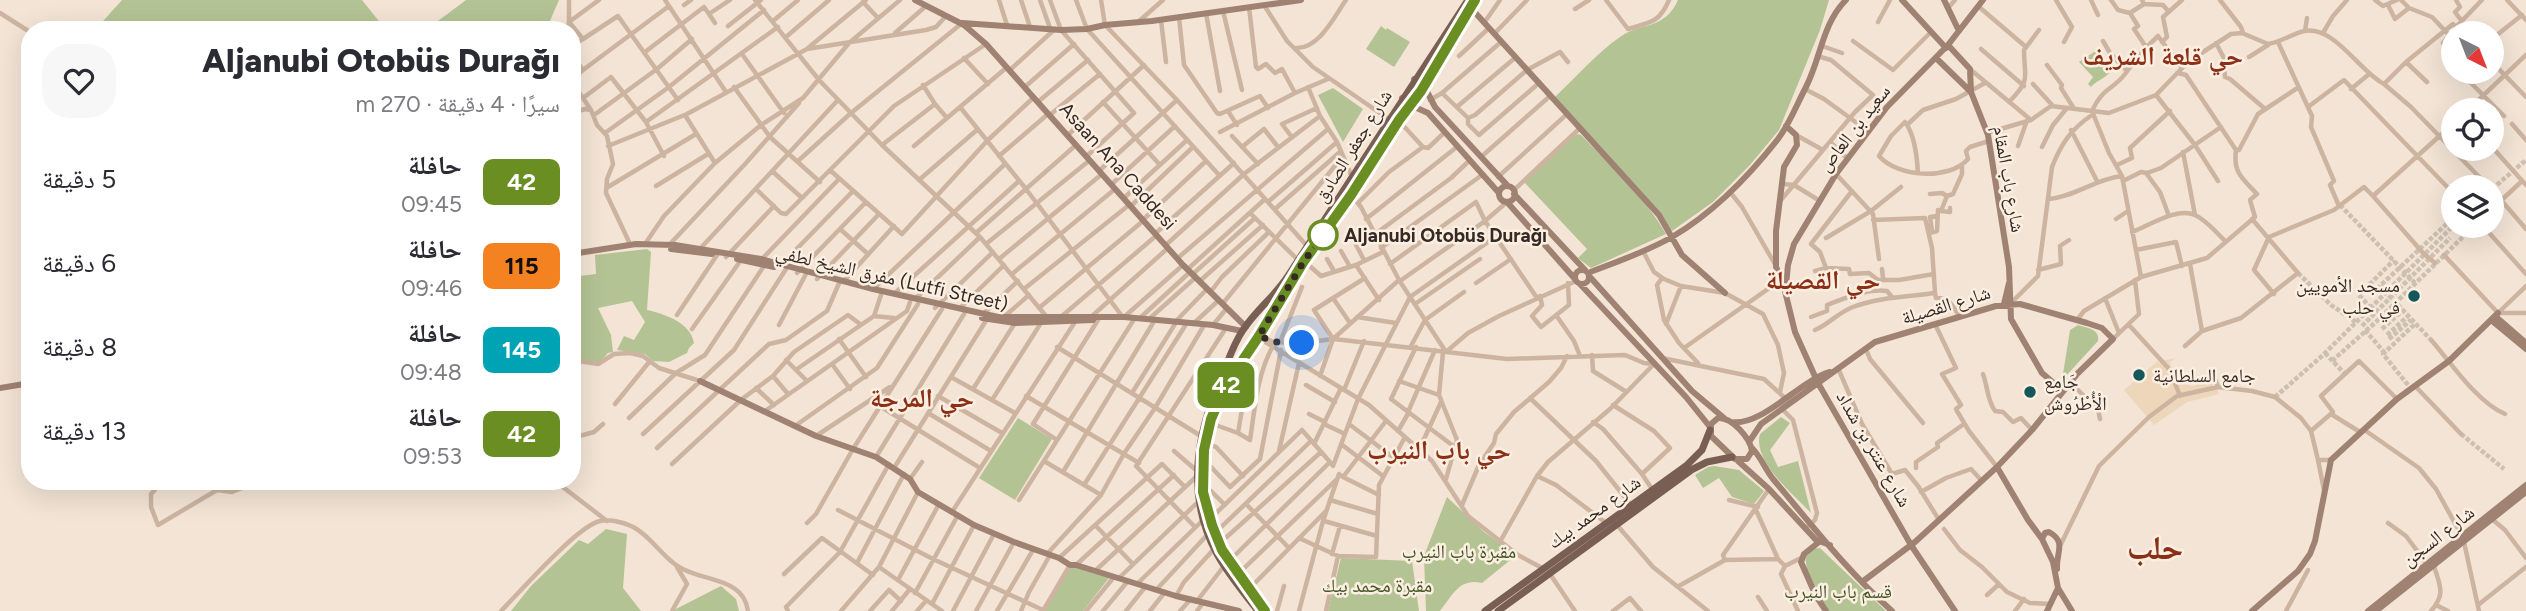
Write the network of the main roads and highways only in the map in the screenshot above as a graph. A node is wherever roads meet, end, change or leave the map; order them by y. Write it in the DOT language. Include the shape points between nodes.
graph roads {
  1 [pos="1468,2"];
  2 [pos="1395,120"];
  3 [pos="1301,261"];
  4 [pos="1260,310"];
  5 [pos="1270,319"];
  6 [pos="1234,345"];
  7 [pos="1248,353"];
  8 [pos="1710,429"];
  9 [pos="1203,439"];
  10 [pos="1735,459"];
  11 [pos="1200,470"];
  12 [pos="1207,520"];
  13 [pos="1227,563"];
  14 [pos="1547,571"];
  15 [pos="1500,610"];
  16 [pos="1258,611"];
  17 [pos="1265,611"];
  18 [pos="1485,611"];
  1 -- 2 [label="main road, شارع جعفر الصادق" via="1402,98"];
  1 -- 2 [label="main road, شارع جعفر الصادق" via="1424,86"];
  2 -- 3 [label="main road, شارع جعفر الصادق" via="1351,195"];
  2 -- 3 [label="main road, شارع جعفر الصادق" via="1352,177"];
  3 -- 4 [label="main road, شارع جعفر الصادق"];
  3 -- 5 [label="main road, شارع جعفر الصادق"];
  4 -- 5 [label="main road"];
  4 -- 6 [label="main road, شارع جعفر الصادق"];
  5 -- 7 [label="main road, شارع جعفر الصادق"];
  6 -- 7 [label="main road" via="1237,355"];
  6 -- 9 [label="main road, شارع جعفر الصادق" via="1206,413"];
  7 -- 9 [label="main road, شارع جعفر الصادق" via="1226,385"];
  8 -- 14 [label="main road, شارع محمد بيك" via="1696,457"];
  9 -- 11 [label="main road, شارع جعفر الصادق"];
  10 -- 14 [label="main road, شارع محمد بيك" via="1702,464"];
  11 -- 12 [label="main road, شارع جعفر الصادق"];
  11 -- 12 [label="main road, شارع جعفر الصادق" via="1200,501"];
  12 -- 13 [label="main road, شارع جعفر الصادق"];
  13 -- 16 [label="main road, شارع جعفر الصادق"];
  13 -- 17 [label="main road, شارع جعفر الصادق"];
  14 -- 15 [label="main road, شارع محمد بيك"];
  14 -- 18 [label="main road, شارع محمد بيك"];
}
